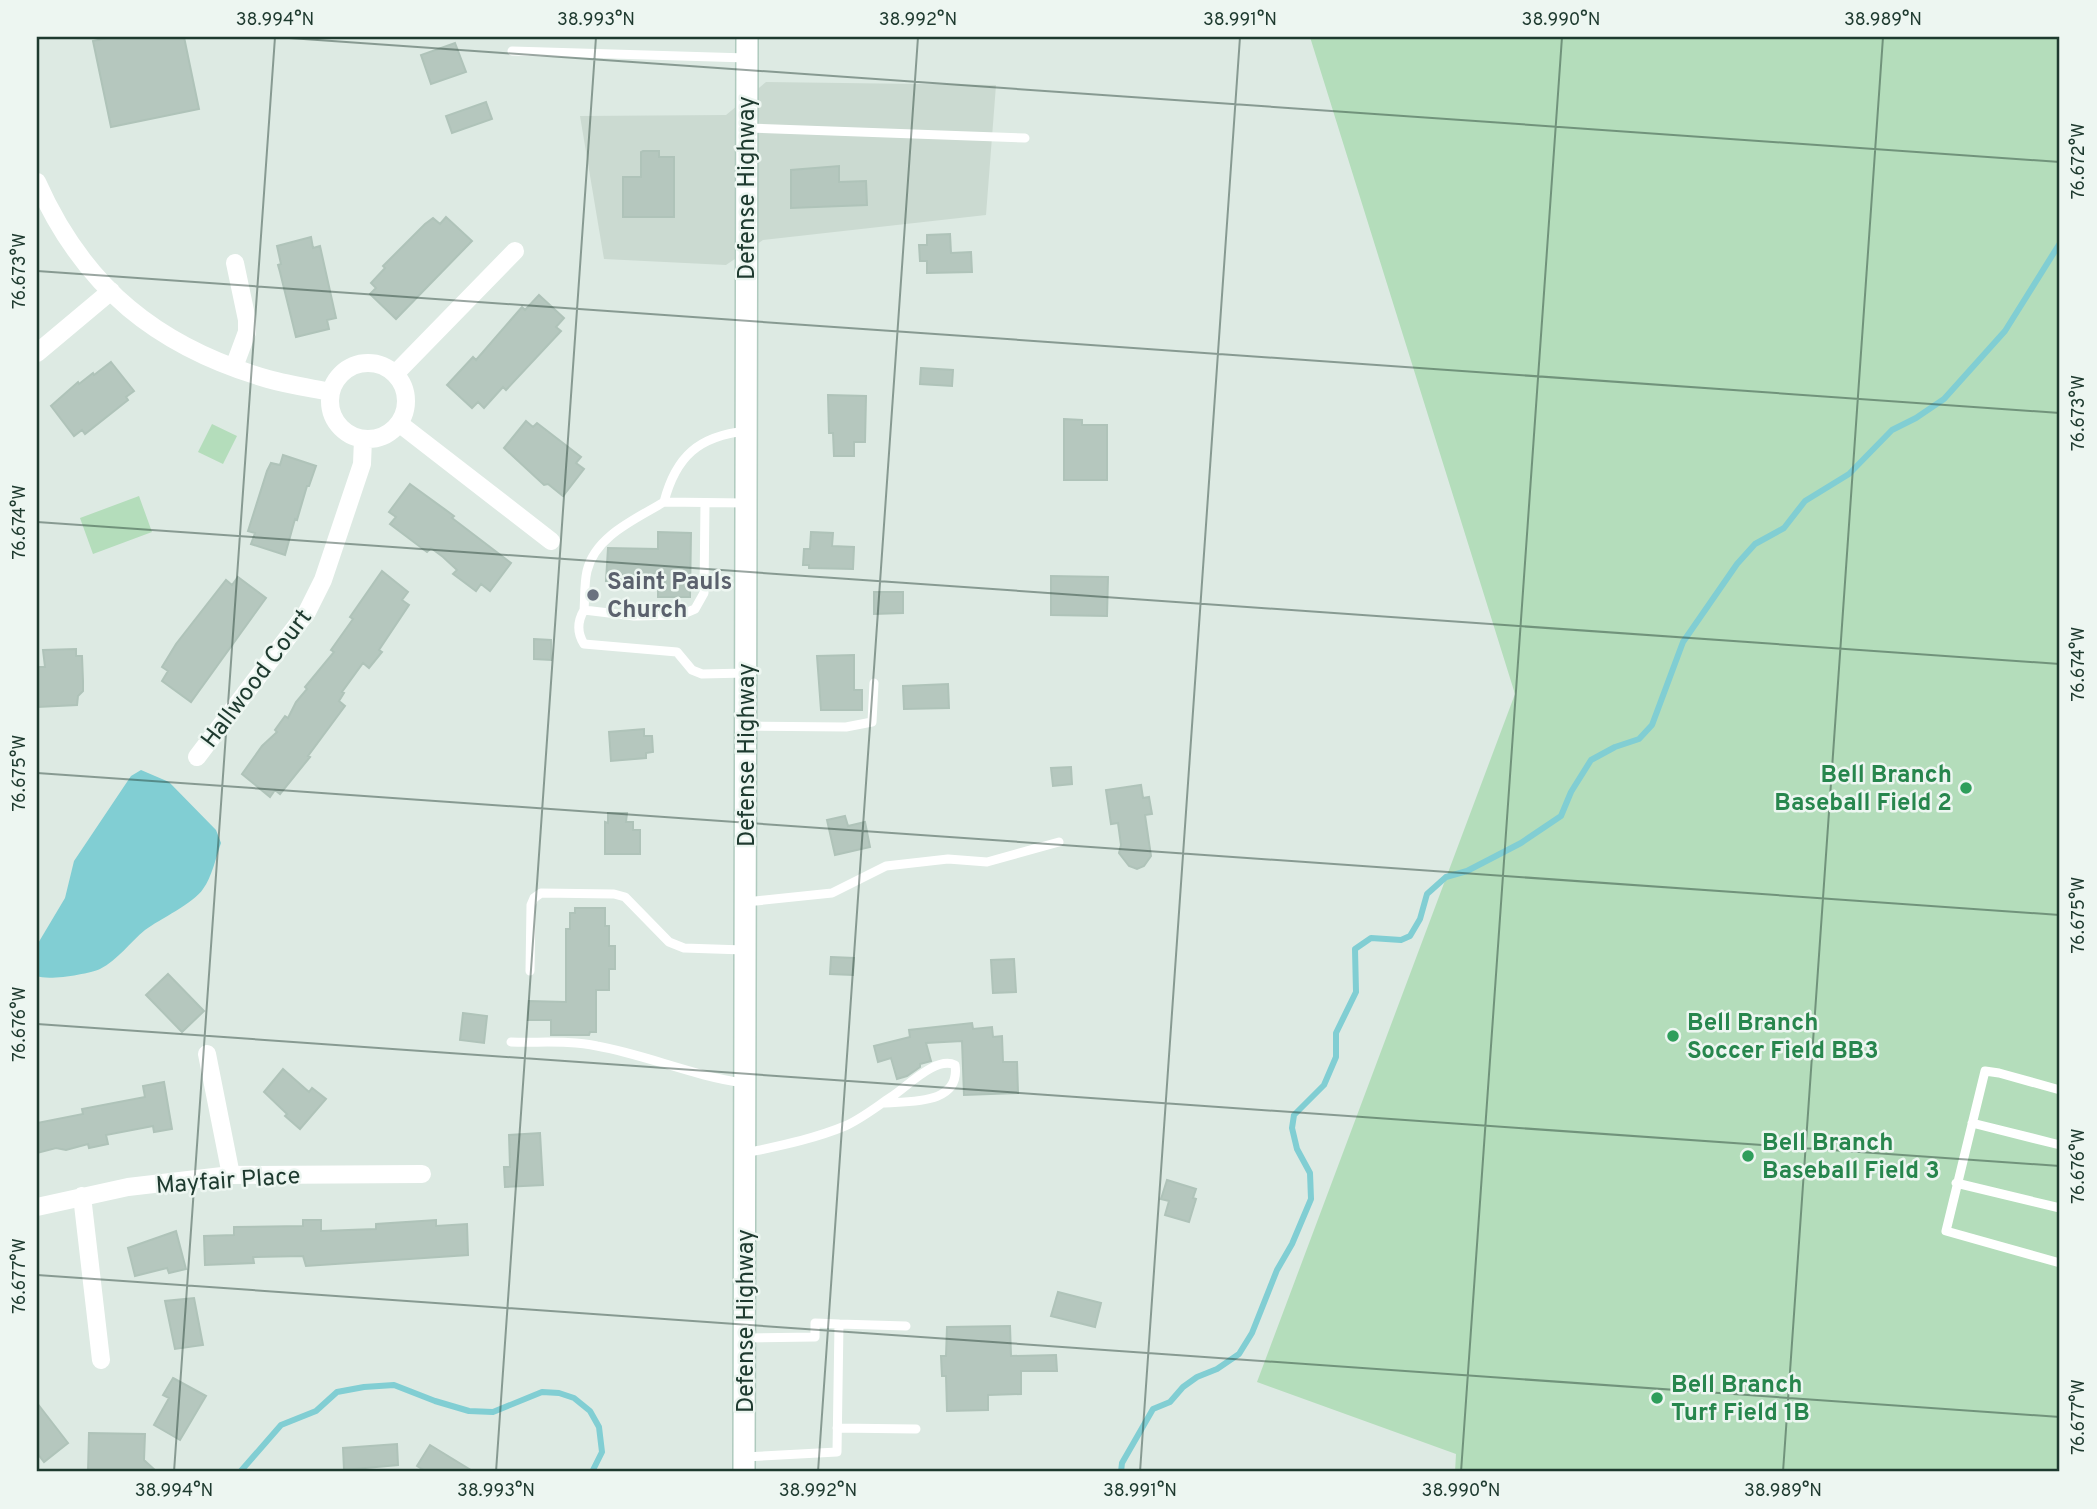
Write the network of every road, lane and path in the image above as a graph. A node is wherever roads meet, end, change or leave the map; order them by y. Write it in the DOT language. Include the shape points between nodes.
graph roads {
  1 [pos="747,47"];
  2 [pos="512,51"];
  3 [pos="746,127"];
  4 [pos="1025,138"];
  5 [pos="38,188"];
  6 [pos="515,251"];
  7 [pos="235,263"];
  8 [pos="111,291"];
  9 [pos="37,353"];
  10 [pos="234,367"];
  11 [pos="395,373"];
  12 [pos="331,393"];
  13 [pos="400,424"];
  14 [pos="746,431"];
  15 [pos="363,439"];
  16 [pos="664,502"];
  17 [pos="705,503"];
  18 [pos="746,503"];
  19 [pos="551,541"];
  20 [pos="584,610"];
  21 [pos="746,673"];
  22 [pos="874,683"];
  23 [pos="746,726"];
  24 [pos="197,757"];
  25 [pos="1059,842"];
  26 [pos="746,902"];
  27 [pos="746,950"];
  28 [pos="530,971"];
  29 [pos="511,1042"];
  30 [pos="206,1054"];
  31 [pos="746,1084"];
  32 [pos="2060,1090"];
  33 [pos="883,1103"];
  34 [pos="1972,1123"];
  35 [pos="2060,1145"];
  36 [pos="746,1153"];
  37 [pos="422,1174"];
  38 [pos="231,1175"];
  39 [pos="1956,1183"];
  40 [pos="82,1196"];
  41 [pos="37,1207"];
  42 [pos="2060,1208"];
  43 [pos="2060,1262"];
  44 [pos="839,1324"];
  45 [pos="905,1326"];
  46 [pos="745,1338"];
  47 [pos="102,1360"];
  48 [pos="837,1427"];
  49 [pos="916,1429"];
  50 [pos="744,1465"];
  1 -- 2 [label="lane"];
  1 -- 3 [label="main road, Defense Highway"];
  3 -- 4 [label="lane"];
  3 -- 14 [label="main road, Defense Highway"];
  5 -- 8 [label="street" via="70,244"];
  6 -- 11 [label="street"];
  7 -- 10 [label="street" via="247,332"];
  8 -- 9 [label="street"];
  8 -- 10 [label="street" via="157,330"];
  10 -- 12 [label="street"];
  11 -- 12 [label="street" via="369,363 355,365 337,379"];
  11 -- 13 [label="street" via="406,396"];
  12 -- 15 [label="street" via="340,426"];
  13 -- 15 [label="street" via="378,438"];
  13 -- 19 [label="street"];
  14 -- 16 [label="lane" via="699,443 678,464"];
  14 -- 18 [label="main road, Defense Highway"];
  15 -- 24 [label="street, Hallwood Court" via="362,464 323,580 307,612"];
  16 -- 17 [label="lane"];
  16 -- 20 [label="lane" via="600,544 586,573"];
  17 -- 18 [label="lane"];
  17 -- 20 [label="lane" via="704,593 695,609 681,615 634,616"];
  18 -- 21 [label="main road, Defense Highway"];
  20 -- 21 [label="lane" via="578,635 584,644 677,652 692,670 702,674"];
  21 -- 23 [label="main road, Defense Highway"];
  22 -- 23 [label="lane" via="872,722 846,727"];
  23 -- 26 [label="main road, Defense Highway"];
  25 -- 26 [label="lane" via="987,862 947,859 886,866 832,893"];
  26 -- 27 [label="main road, Defense Highway"];
  27 -- 28 [label="lane" via="676,946 625,897 541,893 531,905"];
  27 -- 31 [label="main road, Defense Highway"];
  29 -- 31 [label="lane" via="594,1045 710,1079"];
  30 -- 38 [label="street"];
  31 -- 36 [label="main road, Defense Highway"];
  32 -- 34 [label="lane" via="1985,1071"];
  33 -- 33 [label="lane" via="935,1065 955,1065 957,1075 942,1094"];
  33 -- 36 [label="lane" via="844,1126"];
  34 -- 35 [label="lane"];
  34 -- 39 [label="lane"];
  36 -- 46 [label="main road, Defense Highway"];
  37 -- 38 [label="street, Mayfair Place"];
  38 -- 40 [label="street, Mayfair Place"];
  39 -- 42 [label="lane"];
  39 -- 43 [label="lane" via="1946,1231"];
  40 -- 41 [label="street, Mayfair Place"];
  40 -- 47 [label="street"];
  44 -- 45 [label="lane"];
  44 -- 46 [label="lane" via="815,1323 815,1337"];
  44 -- 48 [label="lane"];
  46 -- 50 [label="main road, Defense Highway"];
  48 -- 49 [label="lane"];
  48 -- 50 [label="lane" via="836,1452"];
}
